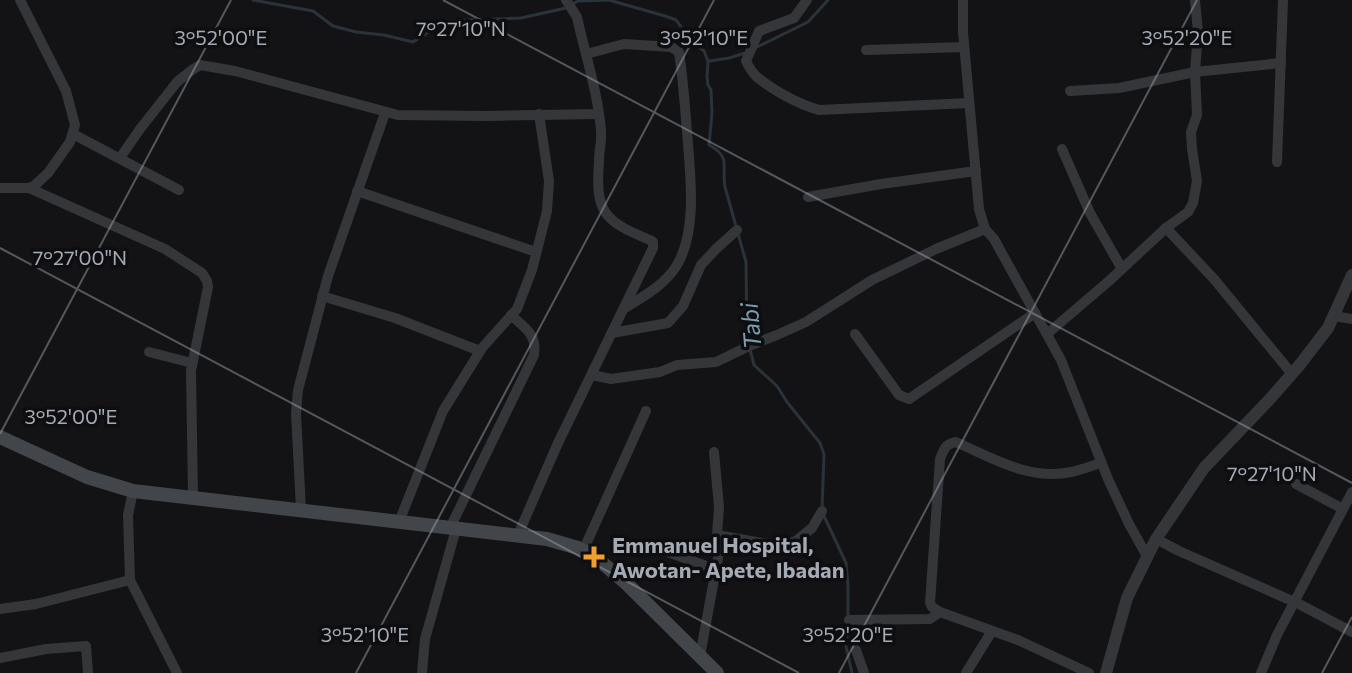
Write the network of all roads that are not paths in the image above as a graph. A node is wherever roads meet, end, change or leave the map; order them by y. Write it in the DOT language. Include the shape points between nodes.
graph roads {
  1 [pos="20,0"];
  2 [pos="566,0"];
  3 [pos="807,0"];
  4 [pos="963,0"];
  5 [pos="1195,0"];
  6 [pos="1283,0"];
  7 [pos="964,47"];
  8 [pos="866,50"];
  9 [pos="586,54"];
  10 [pos="1281,63"];
  11 [pos="1195,72"];
  12 [pos="1070,91"];
  13 [pos="969,103"];
  14 [pos="385,113"];
  15 [pos="539,114"];
  16 [pos="598,114"];
  17 [pos="73,134"];
  18 [pos="1062,149"];
  19 [pos="120,158"];
  20 [pos="1277,162"];
  21 [pos="976,171"];
  22 [pos="0,188"];
  23 [pos="29,188"];
  24 [pos="179,190"];
  25 [pos="357,191"];
  26 [pos="808,197"];
  27 [pos="1166,228"];
  28 [pos="985,229"];
  29 [pos="737,230"];
  30 [pos="536,252"];
  31 [pos="1122,269"];
  32 [pos="1352,275"];
  33 [pos="322,296"];
  34 [pos="624,310"];
  35 [pos="1035,313"];
  36 [pos="511,315"];
  37 [pos="1334,316"];
  38 [pos="1352,319"];
  39 [pos="612,333"];
  40 [pos="855,334"];
  41 [pos="1047,334"];
  42 [pos="480,351"];
  43 [pos="149,352"];
  44 [pos="192,363"];
  45 [pos="1292,374"];
  46 [pos="592,375"];
  47 [pos="646,411"];
  48 [pos="0,437"];
  49 [pos="714,452"];
  50 [pos="1101,463"];
  51 [pos="1296,484"];
  52 [pos="133,491"];
  53 [pos="1352,492"];
  54 [pos="193,497"];
  55 [pos="1343,509"];
  56 [pos="301,510"];
  57 [pos="822,511"];
  58 [pos="399,522"];
  59 [pos="453,528"];
  60 [pos="717,535"];
  61 [pos="517,537"];
  62 [pos="1156,539"];
  63 [pos="583,551"];
  64 [pos="668,552"];
  65 [pos="1147,556"];
  66 [pos="717,570"];
  67 [pos="130,580"];
  68 [pos="1294,602"];
  69 [pos="0,609"];
  70 [pos="940,612"];
  71 [pos="849,620"];
  72 [pos="992,631"];
  73 [pos="1352,632"];
  74 [pos="856,650"];
  75 [pos="700,656"];
  76 [pos="0,658"];
  77 [pos="88,673"];
  78 [pos="177,673"];
  79 [pos="422,673"];
  80 [pos="717,673"];
  81 [pos="864,673"];
  82 [pos="966,673"];
  83 [pos="1089,673"];
  84 [pos="1106,673"];
  85 [pos="1261,673"];
  1 -- 17 [label="street" via="66,91 74,115"];
  2 -- 9 [label="street" via="577,17"];
  3 -- 13 [label="street" via="794,18 759,31 746,61 755,76 819,110"];
  4 -- 7 [label="street"];
  5 -- 11 [label="street"];
  6 -- 10 [label="street"];
  7 -- 8 [label="street"];
  7 -- 13 [label="street"];
  9 -- 16 [label="street"];
  9 -- 34 [label="street" via="624,44 671,47 679,52 683,77 690,189 687,240 665,281"];
  10 -- 11 [label="street"];
  10 -- 20 [label="street"];
  11 -- 12 [label="street" via="1131,86"];
  11 -- 27 [label="street" via="1197,115 1191,132 1196,195 1188,212"];
  13 -- 21 [label="street"];
  14 -- 15 [label="street"];
  14 -- 19 [label="street" via="200,65 177,82"];
  14 -- 25 [label="street"];
  15 -- 16 [label="street"];
  15 -- 30 [label="street" via="549,181"];
  16 -- 34 [label="street" via="603,209 620,228 654,244"];
  17 -- 19 [label="street"];
  17 -- 23 [label="street" via="48,173"];
  18 -- 31 [label="street"];
  19 -- 24 [label="street"];
  21 -- 26 [label="street"];
  21 -- 28 [label="street"];
  22 -- 23 [label="street"];
  23 -- 44 [label="street" via="165,249 202,273 208,287"];
  25 -- 30 [label="street"];
  25 -- 33 [label="street"];
  27 -- 31 [label="street"];
  27 -- 45 [label="street"];
  28 -- 35 [label="street"];
  28 -- 46 [label="street" via="872,280 806,322 716,362 611,379"];
  29 -- 39 [label="street" via="701,265 683,306 668,323"];
  30 -- 36 [label="street"];
  31 -- 41 [label="street"];
  32 -- 37 [label="street"];
  33 -- 42 [label="street"];
  33 -- 56 [label="street" via="298,390"];
  34 -- 39 [label="street"];
  35 -- 40 [label="street" via="909,399 899,395"];
  35 -- 41 [label="street"];
  36 -- 42 [label="street"];
  36 -- 59 [label="street" via="534,337 534,355"];
  37 -- 38 [label="street"];
  37 -- 45 [label="street"];
  39 -- 46 [label="street"];
  41 -- 50 [label="street"];
  42 -- 58 [label="street" via="443,411"];
  43 -- 44 [label="street"];
  44 -- 54 [label="street"];
  45 -- 62 [label="street" via="1204,468"];
  46 -- 61 [label="street"];
  47 -- 63 [label="street"];
  48 -- 52 [label="main road" via="87,477"];
  49 -- 60 [label="street"];
  50 -- 65 [label="street"];
  50 -- 70 [label="street" via="1054,475 1031,472 949,443 940,459 932,561 930,603"];
  51 -- 55 [label="street"];
  52 -- 54 [label="main road"];
  52 -- 67 [label="street" via="128,515"];
  53 -- 55 [label="street"];
  54 -- 56 [label="main road"];
  55 -- 68 [label="street"];
  56 -- 58 [label="main road"];
  57 -- 60 [label="street" via="812,528 780,546"];
  58 -- 59 [label="main road"];
  59 -- 61 [label="main road"];
  59 -- 79 [label="street" via="425,639"];
  60 -- 66 [label="street"];
  61 -- 63 [label="main road" via="547,539"];
  62 -- 65 [label="street"];
  62 -- 68 [label="street"];
  63 -- 75 [label="main road" via="626,583"];
  64 -- 66 [label="street"];
  65 -- 84 [label="street" via="1127,598"];
  66 -- 75 [label="street"];
  67 -- 69 [label="street"];
  67 -- 78 [label="street"];
  68 -- 73 [label="street"];
  68 -- 85 [label="street"];
  70 -- 71 [label="street" via="930,619"];
  70 -- 72 [label="street"];
  72 -- 82 [label="street"];
  72 -- 83 [label="street"];
  74 -- 81 [label="street"];
  75 -- 80 [label="main road"];
  76 -- 77 [label="street" via="86,646"];
}
